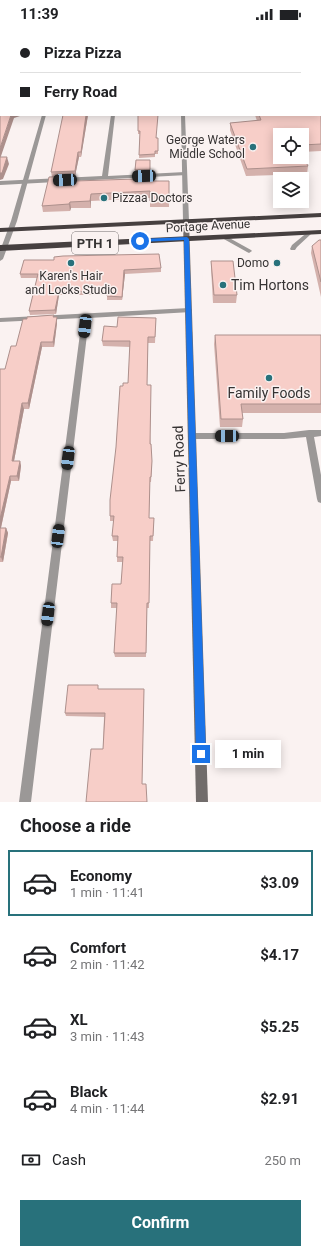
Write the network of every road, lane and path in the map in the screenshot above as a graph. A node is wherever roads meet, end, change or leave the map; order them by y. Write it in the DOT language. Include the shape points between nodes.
graph roads {
  1 [pos="44,116"];
  2 [pos="113,116"];
  3 [pos="183,116"];
  4 [pos="185,174"];
  5 [pos="105,178"];
  6 [pos="25,182"];
  7 [pos="0,183"];
  8 [pos="321,215"];
  9 [pos="186,221"];
  10 [pos="0,230"];
  11 [pos="11,230"];
  12 [pos="321,232"];
  13 [pos="309,233"];
  14 [pos="224,237"];
  15 [pos="187,239"];
  16 [pos="2,248"];
  17 [pos="292,249"];
  18 [pos="249,251"];
  19 [pos="0,259"];
  20 [pos="189,310"];
  21 [pos="86,315"];
  22 [pos="0,320"];
  23 [pos="309,433"];
  24 [pos="321,433"];
  25 [pos="193,436"];
  26 [pos="321,499"];
  27 [pos="25,802"];
  28 [pos="202,802"];
  1 -- 6 [label="street"];
  2 -- 5 [label="street"];
  3 -- 4 [label="street, Ferry Road"];
  4 -- 5 [label="street"];
  4 -- 9 [label="street, Ferry Road"];
  5 -- 6 [label="street"];
  6 -- 7 [label="street"];
  6 -- 11 [label="street"];
  8 -- 9 [label="highway, Portage Avenue / PTH 1"];
  9 -- 11 [label="highway, Portage Avenue / PTH 1"];
  9 -- 15 [label="main road, Ferry Road"];
  10 -- 11 [label="highway, Portage Avenue / PTH 1"];
  11 -- 16 [label="street"];
  12 -- 13 [label="highway, Portage Avenue / PTH 1"];
  13 -- 14 [label="highway, Portage Avenue / PTH 1"];
  13 -- 17 [label="street"];
  14 -- 15 [label="highway, Portage Avenue / PTH 1"];
  14 -- 18 [label="street"];
  15 -- 16 [label="highway, Portage Avenue / PTH 1"];
  15 -- 20 [label="main road, Ferry Road"];
  16 -- 19 [label="street"];
  20 -- 21 [label="street"];
  20 -- 25 [label="main road, Ferry Road"];
  21 -- 22 [label="street"];
  21 -- 27 [label="street"];
  23 -- 24 [label="street"];
  23 -- 25 [label="street" via="284,436"];
  23 -- 26 [label="street"];
  25 -- 28 [label="main road, Ferry Road"];
}
